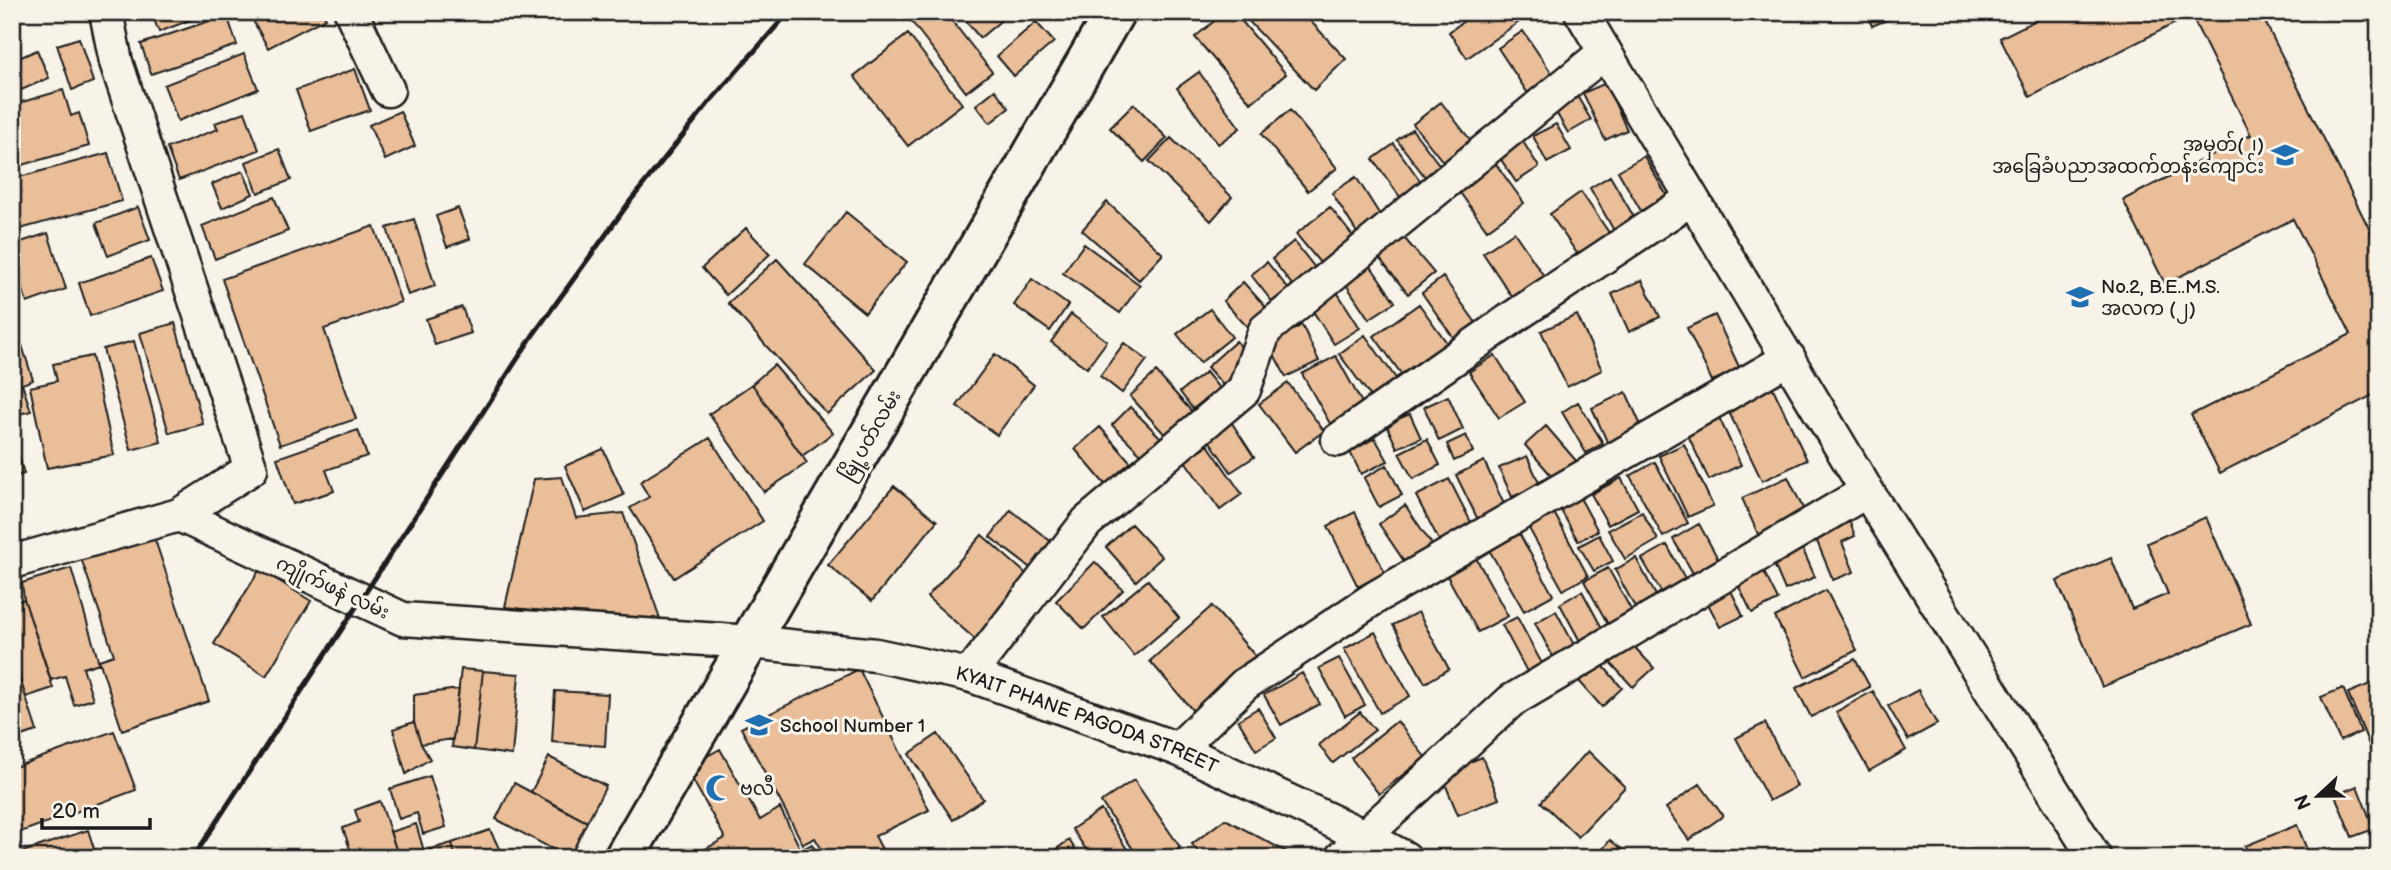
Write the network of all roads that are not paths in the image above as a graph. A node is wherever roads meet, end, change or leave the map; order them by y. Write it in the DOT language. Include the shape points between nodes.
graph roads {
  1 [pos="106,12"];
  2 [pos="351,12"];
  3 [pos="1115,12"];
  4 [pos="1581,12"];
  5 [pos="1605,52"];
  6 [pos="388,90"];
  7 [pos="1691,199"];
  8 [pos="1789,358"];
  9 [pos="1338,440"];
  10 [pos="1867,491"];
  11 [pos="178,515"];
  12 [pos="12,562"];
  13 [pos="751,642"];
  14 [pos="969,675"];
  15 [pos="1178,749"];
  16 [pos="1366,837"];
  17 [pos="624,858"];
  18 [pos="1341,858"];
  19 [pos="1405,858"];
  20 [pos="2095,858"];
  1 -- 11 [label="street" via="116,62 251,469"];
  2 -- 6 [label="street"];
  3 -- 13 [label="main road, မြို့ပတ်လမ်း"];
  4 -- 5 [label="street"];
  5 -- 7 [label="street"];
  5 -- 14 [label="street" via="1265,330 1244,390 1087,522"];
  7 -- 8 [label="street"];
  7 -- 9 [label="street"];
  8 -- 10 [label="street"];
  8 -- 15 [label="street" via="1376,597 1245,684"];
  10 -- 16 [label="street" via="1511,701"];
  10 -- 20 [label="street"];
  11 -- 12 [label="street"];
  11 -- 13 [label="street, ကျိုက်ဖနဲ လမ်း" via="403,619"];
  13 -- 14 [label="street, KYAIT PHANE PAGODA STREET" via="876,655"];
  13 -- 17 [label="main road, မြို့ပတ်လမ်း"];
  14 -- 15 [label="street, KYAIT PHANE PAGODA STREET"];
  15 -- 16 [label="street, KYAIT PHANE PAGODA STREET"];
  16 -- 18 [label="street"];
  16 -- 19 [label="street, KYAIT PHANE PAGODA STREET"];
}
